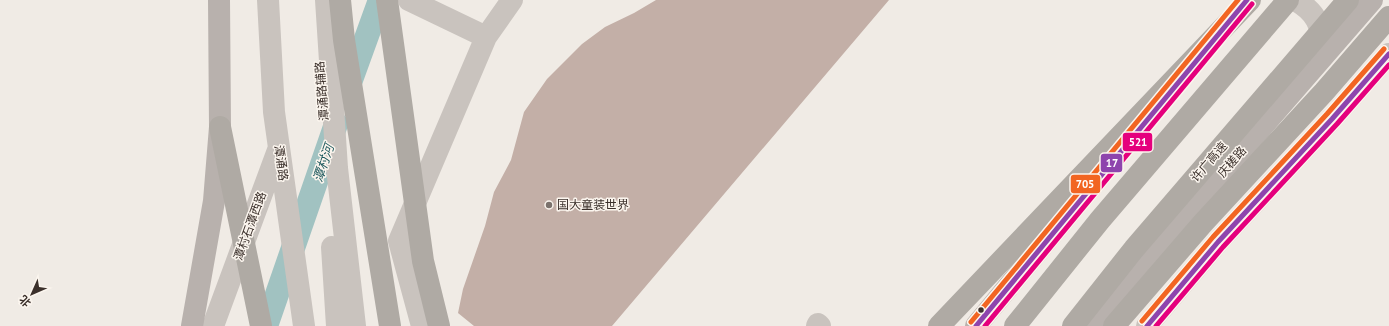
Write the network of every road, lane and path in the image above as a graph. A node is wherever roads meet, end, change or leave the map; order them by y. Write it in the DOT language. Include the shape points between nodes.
graph roads {
  1 [pos="219,0"];
  2 [pos="268,0"];
  3 [pos="281,0"];
  4 [pos="313,0"];
  5 [pos="326,0"];
  6 [pos="340,0"];
  7 [pos="387,0"];
  8 [pos="409,0"];
  9 [pos="512,0"];
  10 [pos="1247,0"];
  11 [pos="1250,0"];
  12 [pos="1288,0"];
  13 [pos="1295,0"];
  14 [pos="1348,0"];
  15 [pos="1372,0"];
  16 [pos="1389,17"];
  17 [pos="486,37"];
  18 [pos="1389,54"];
  19 [pos="1318,62"];
  20 [pos="286,126"];
  21 [pos="220,127"];
  22 [pos="192,326"];
  23 [pos="213,326"];
  24 [pos="260,326"];
  25 [pos="299,326"];
  26 [pos="304,326"];
  27 [pos="337,326"];
  28 [pos="355,326"];
  29 [pos="390,326"];
  30 [pos="422,326"];
  31 [pos="439,326"];
  32 [pos="817,326"];
  33 [pos="820,326"];
  34 [pos="939,326"];
  35 [pos="976,326"];
  36 [pos="1015,326"];
  37 [pos="1074,326"];
  38 [pos="1094,326"];
  39 [pos="1114,326"];
  40 [pos="1147,326"];
  1 -- 21 [label="main road"];
  2 -- 26 [label="street, 潭涌路" via="274,112"];
  3 -- 20 [label="street"];
  4 -- 27 [label="street, 潭涌路辅路" via="322,87"];
  5 -- 28 [label="street" via="337,168"];
  6 -- 29 [label="highway" via="344,40"];
  7 -- 31 [label="highway" via="423,261"];
  8 -- 17 [label="street"];
  9 -- 17 [label="street"];
  10 -- 35 [label="main road"];
  11 -- 34 [label="highway"];
  12 -- 36 [label="highway" via="1100,220"];
  13 -- 19 [label="street" via="1313,13 1319,24 1321,44"];
  14 -- 37 [label="highway, 许广高速" via="1134,249"];
  15 -- 19 [label="main road, 庆槎路"];
  16 -- 39 [label="highway"];
  17 -- 30 [label="street" via="399,241"];
  18 -- 40 [label="street" via="1218,242"];
  19 -- 38 [label="main road, 庆槎路"];
  20 -- 23 [label="street, 潭村石潭西路"];
  20 -- 25 [label="street"];
  21 -- 22 [label="main road" via="214,201"];
  21 -- 24 [label="highway"];
  32 -- 33 [label="street"];
}
